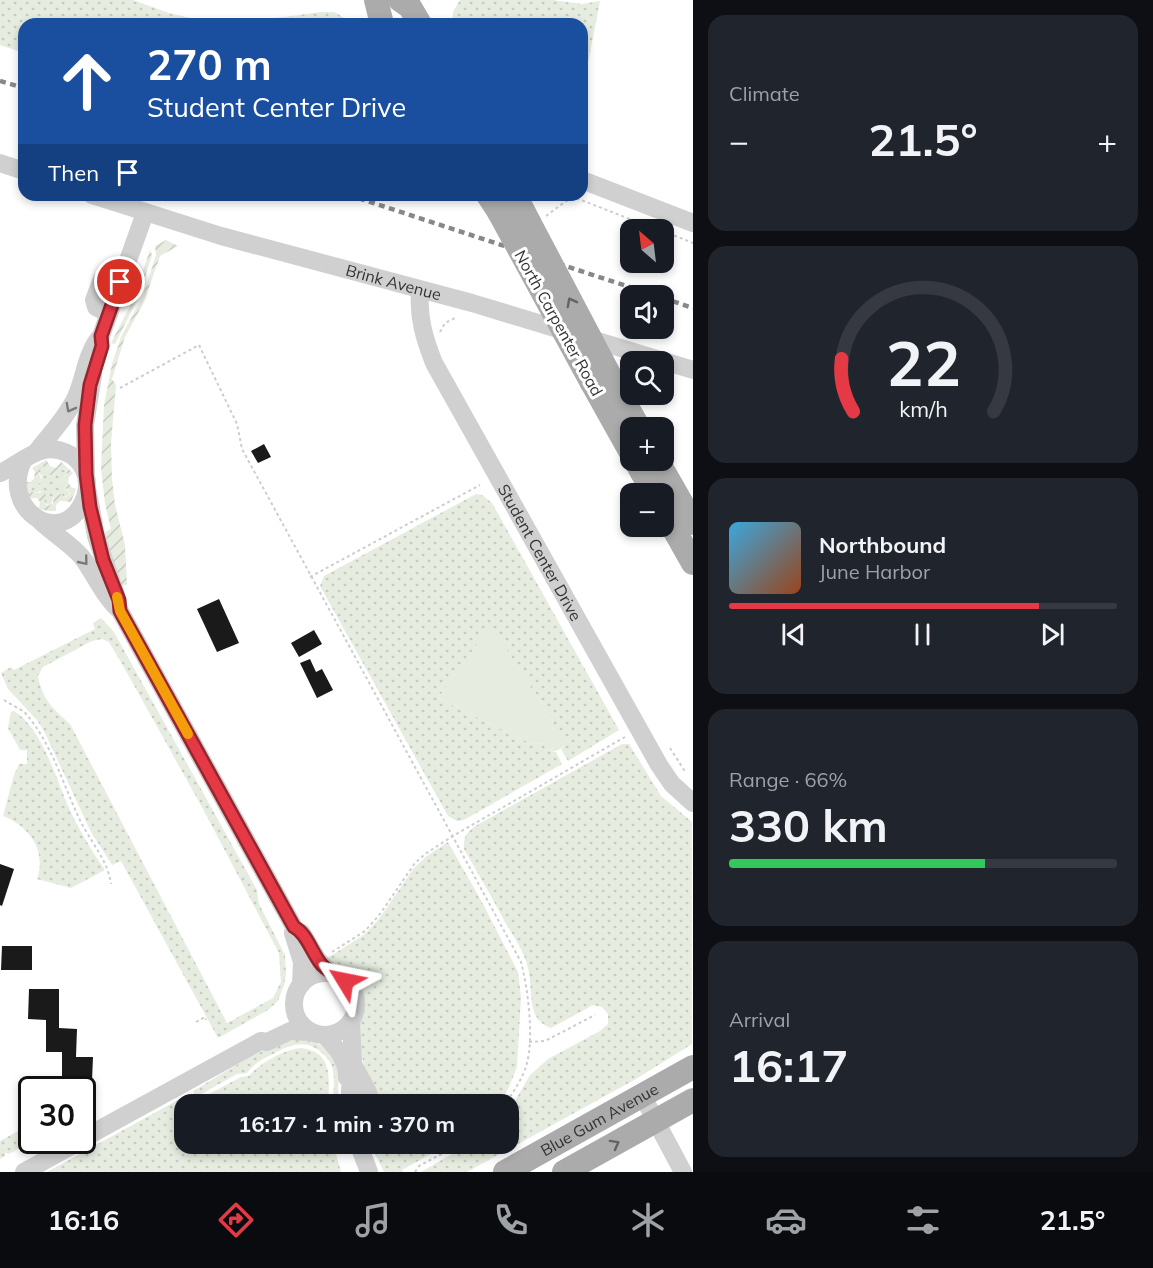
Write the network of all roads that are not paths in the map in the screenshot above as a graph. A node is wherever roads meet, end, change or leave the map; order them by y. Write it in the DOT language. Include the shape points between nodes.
graph roads {
  1 [pos="376,0"];
  2 [pos="400,0"];
  3 [pos="380,18"];
  4 [pos="416,18"];
  5 [pos="0,163"];
  6 [pos="18,169"];
  7 [pos="588,182"];
  8 [pos="110,201"];
  9 [pos="501,201"];
  10 [pos="145,213"];
  11 [pos="693,223"];
  12 [pos="420,290"];
  13 [pos="101,336"];
  14 [pos="693,370"];
  15 [pos="633,417"];
  16 [pos="620,433"];
  17 [pos="30,456"];
  18 [pos="663,471"];
  19 [pos="0,473"];
  20 [pos="86,479"];
  21 [pos="6,505"];
  22 [pos="23,512"];
  23 [pos="41,522"];
  24 [pos="693,523"];
  25 [pos="674,529"];
  26 [pos="693,563"];
  27 [pos="120,611"];
  28 [pos="693,803"];
  29 [pos="294,927"];
  30 [pos="332,974"];
  31 [pos="302,984"];
  32 [pos="294,1004"];
  33 [pos="351,1022"];
  34 [pos="317,1034"];
  35 [pos="261,1041"];
  36 [pos="354,1066"];
  37 [pos="693,1067"];
  38 [pos="350,1094"];
  39 [pos="351,1094"];
  40 [pos="368,1094"];
  41 [pos="642,1095"];
  42 [pos="693,1100"];
  43 [pos="655,1122"];
  44 [pos="96,1132"];
  45 [pos="57,1154"];
  46 [pos="362,1154"];
  47 [pos="24,1172"];
  48 [pos="369,1172"];
  49 [pos="505,1172"];
  50 [pos="564,1172"];
  51 [pos="683,1172"];
  1 -- 3 [label="main road"];
  2 -- 4 [label="main road"];
  5 -- 6 [label="street"];
  7 -- 11 [label="street"];
  8 -- 10 [label="street, Brink Avenue"];
  15 -- 9 [label="main road, North Carpenter Road, one-way, bridge" via="537,222"];
  9 -- 16 [label="main road, North Carpenter Road, bridge"];
  10 -- 12 [label="street, Brink Avenue"];
  10 -- 13 [label="street"];
  12 -- 14 [label="street, Brink Avenue"];
  12 -- 28 [label="street, Student Center Drive" via="422,331 434,363 659,765"];
  13 -- 17 [label="street, one-way" via="94,343 64,420"];
  13 -- 20 [label="street" via="85,425"];
  17 -- 19 [label="street"];
  17 -- 20 [label="street" via="54,449 70,454 82,466"];
  17 -- 22 [label="street" via="14,477 14,495"];
  18 -- 24 [label="main road"];
  20 -- 23 [label="street" via="86,496 73,514 52,523"];
  20 -- 27 [label="street" via="95,532"];
  21 -- 22 [label="street"];
  22 -- 23 [label="street"];
  23 -- 27 [label="street, one-way" via="79,555 111,604"];
  25 -- 26 [label="main road"];
  27 -- 29 [label="street"];
  29 -- 30 [label="street"];
  29 -- 31 [label="street" via="302,962"];
  30 -- 31 [label="street" via="315,975"];
  30 -- 33 [label="street" via="345,981 354,994 356,1010"];
  31 -- 32 [label="street"];
  32 -- 34 [label="street" via="297,1019"];
  32 -- 35 [label="street"];
  33 -- 34 [label="street" via="338,1032"];
  33 -- 36 [label="street"];
  34 -- 35 [label="street" via="290,1031"];
  34 -- 38 [label="street" via="341,1054"];
  35 -- 44 [label="street"];
  36 -- 39 [label="street"];
  36 -- 40 [label="street"];
  37 -- 41 [label="main road, Blue Gum Avenue"];
  41 -- 43 [label="street"];
  41 -- 49 [label="main road, Blue Gum Avenue"];
  42 -- 43 [label="main road, Blue Gum Avenue"];
  50 -- 43 [label="main road, Blue Gum Avenue, one-way"];
  43 -- 51 [label="street"];
  45 -- 47 [label="street"];
  46 -- 48 [label="street"];
}
